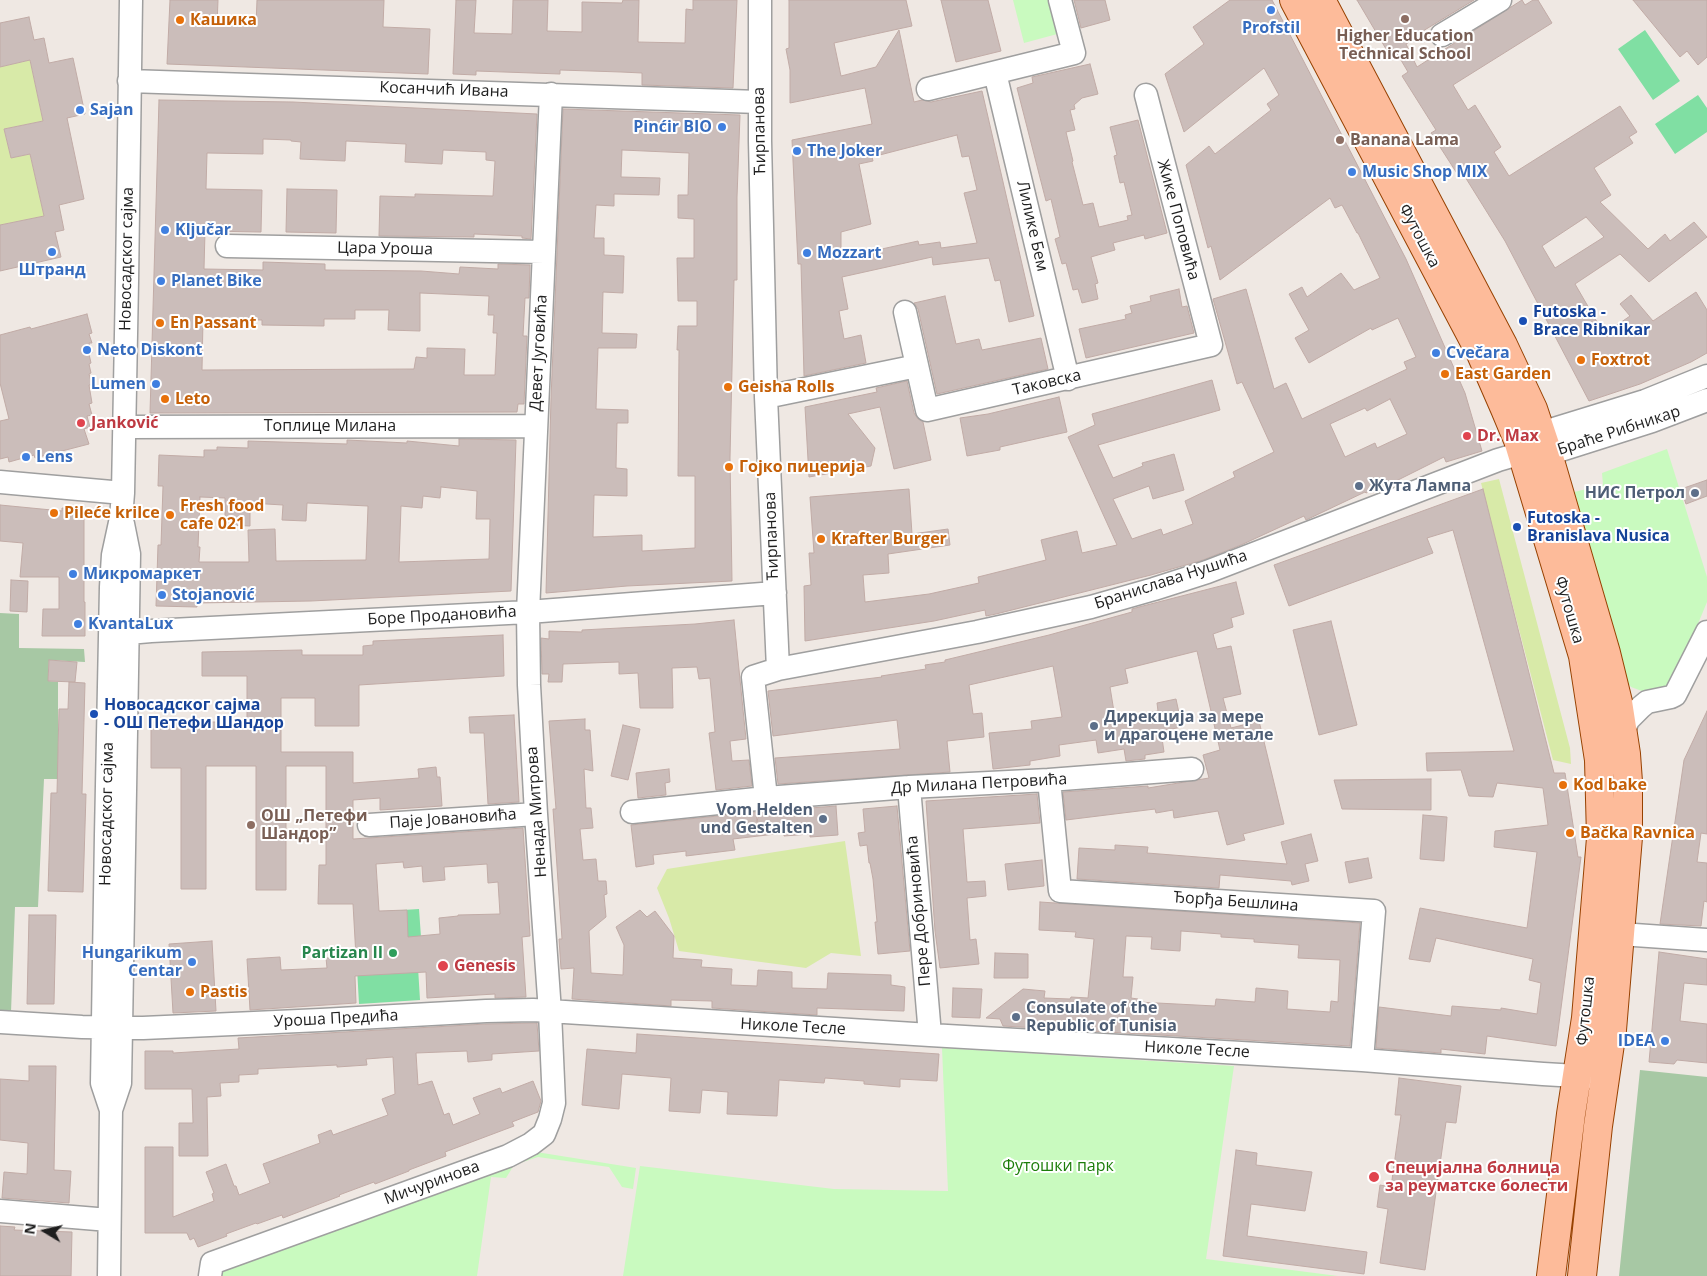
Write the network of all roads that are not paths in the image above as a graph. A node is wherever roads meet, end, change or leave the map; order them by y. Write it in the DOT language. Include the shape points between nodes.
graph roads {
  1 [pos="131,0"];
  2 [pos="760,0"];
  3 [pos="1060,0"];
  4 [pos="1294,0"];
  5 [pos="1322,0"];
  6 [pos="1500,0"];
  7 [pos="1442,35"];
  8 [pos="995,73"];
  9 [pos="129,81"];
  10 [pos="928,89"];
  11 [pos="551,94"];
  12 [pos="1146,95"];
  13 [pos="760,102"];
  14 [pos="227,246"];
  15 [pos="544,252"];
  16 [pos="905,312"];
  17 [pos="1211,345"];
  18 [pos="918,366"];
  19 [pos="1707,376"];
  20 [pos="1068,379"];
  21 [pos="766,397"];
  22 [pos="1707,400"];
  23 [pos="535,426"];
  24 [pos="124,427"];
  25 [pos="1545,443"];
  26 [pos="1522,453"];
  27 [pos="0,482"];
  28 [pos="123,493"];
  29 [pos="774,593"];
  30 [pos="528,612"];
  31 [pos="1707,632"];
  32 [pos="119,636"];
  33 [pos="778,669"];
  34 [pos="1611,669"];
  35 [pos="1648,702"];
  36 [pos="1622,734"];
  37 [pos="1192,769"];
  38 [pos="1049,780"];
  39 [pos="909,787"];
  40 [pos="766,798"];
  41 [pos="632,812"];
  42 [pos="536,814"];
  43 [pos="370,825"];
  44 [pos="1620,934"];
  45 [pos="1707,940"];
  46 [pos="550,1012"];
  47 [pos="0,1022"];
  48 [pos="112,1027"];
  49 [pos="930,1035"];
  50 [pos="1362,1060"];
  51 [pos="1577,1075"];
  52 [pos="1605,1078"];
  53 [pos="0,1211"];
  54 [pos="110,1220"];
  55 [pos="211,1269"];
  56 [pos="109,1276"];
  57 [pos="1551,1276"];
  58 [pos="1582,1276"];
  1 -- 9 [label="street, Новосадског сајма"];
  2 -- 13 [label="street, Ћирпанова"];
  3 -- 8 [label="street" via="1074,53"];
  4 -- 26 [label="main road, Футошка" via="1481,354"];
  5 -- 25 [label="main road, Футошка" via="1503,345"];
  6 -- 7 [label="street"];
  8 -- 10 [label="street"];
  8 -- 20 [label="street, Лилике Бем"];
  9 -- 11 [label="street, Косанчић Ивана"];
  9 -- 24 [label="street, Новосадског сајма"];
  11 -- 13 [label="street, Косанчић Ивана"];
  11 -- 15 [label="street, Девет Југовића"];
  12 -- 17 [label="street, Жике Поповића"];
  13 -- 21 [label="street, Ћирпанова"];
  14 -- 15 [label="street, Цара Уроша"];
  15 -- 23 [label="street, Девет Југовића"];
  16 -- 18 [label="street, Таковска"];
  17 -- 20 [label="street, Таковска"];
  18 -- 20 [label="street, Таковска" via="927,410"];
  18 -- 21 [label="street"];
  19 -- 25 [label="street, Браће Рибникар"];
  21 -- 29 [label="street, Ћирпанова"];
  22 -- 25 [label="street, Браће Рибникар" via="1652,421"];
  23 -- 24 [label="street, Топлице Милана"];
  23 -- 30 [label="street, Девет Југовића"];
  24 -- 28 [label="street, Новосадског сајма"];
  25 -- 26 [label="street, Браће Рибникар"];
  25 -- 34 [label="main road, Футошка"];
  26 -- 33 [label="street, Бранислава Нушића" via="1154,590 977,632"];
  26 -- 51 [label="main road, Футошка" via="1583,656 1599,760 1601,838 1586,1018"];
  27 -- 28 [label="street"];
  28 -- 32 [label="street, Новосадског сајма" via="122,518 113,555"];
  29 -- 30 [label="street, Боре Продановића"];
  29 -- 33 [label="street, Ћирпанова"];
  30 -- 32 [label="street, Боре Продановића" via="151,631"];
  30 -- 42 [label="street, Ненада Митрова"];
  31 -- 35 [label="street" via="1675,695"];
  32 -- 48 [label="street, Новосадског сајма"];
  33 -- 40 [label="street" via="753,677"];
  34 -- 35 [label="street" via="1628,689"];
  34 -- 36 [label="main road, Футошка"];
  35 -- 36 [label="street" via="1628,720"];
  36 -- 44 [label="main road, Футошка" via="1628,782 1628,837"];
  37 -- 38 [label="street, Др Милана Петровића"];
  38 -- 39 [label="street, Др Милана Петровића"];
  38 -- 50 [label="street, Ђорђа Бешлина" via="1060,891 1374,911"];
  39 -- 40 [label="street, Др Милана Петровића"];
  39 -- 49 [label="street, Пере Добриновића"];
  40 -- 41 [label="street"];
  42 -- 43 [label="street, Паје Јовановића"];
  42 -- 46 [label="street, Ненада Митрова"];
  44 -- 45 [label="street"];
  44 -- 52 [label="main road, Футошка"];
  46 -- 48 [label="street, Уроша Предића" via="486,1010"];
  46 -- 49 [label="street, Николе Тесле"];
  46 -- 55 [label="street, Мичуринова" via="554,1103 544,1134 532,1144"];
  47 -- 48 [label="street, Уроша Предића"];
  48 -- 54 [label="street, Новосадског сајма" via="120,1083 111,1110"];
  49 -- 50 [label="street, Николе Тесле"];
  50 -- 51 [label="street, Николе Тесле"];
  51 -- 52 [label="street, Николе Тесле"];
  51 -- 57 [label="main road, Футошка"];
  52 -- 58 [label="main road, Футошка"];
  53 -- 54 [label="street"];
  54 -- 56 [label="street, Новосадског сајма"];
}
